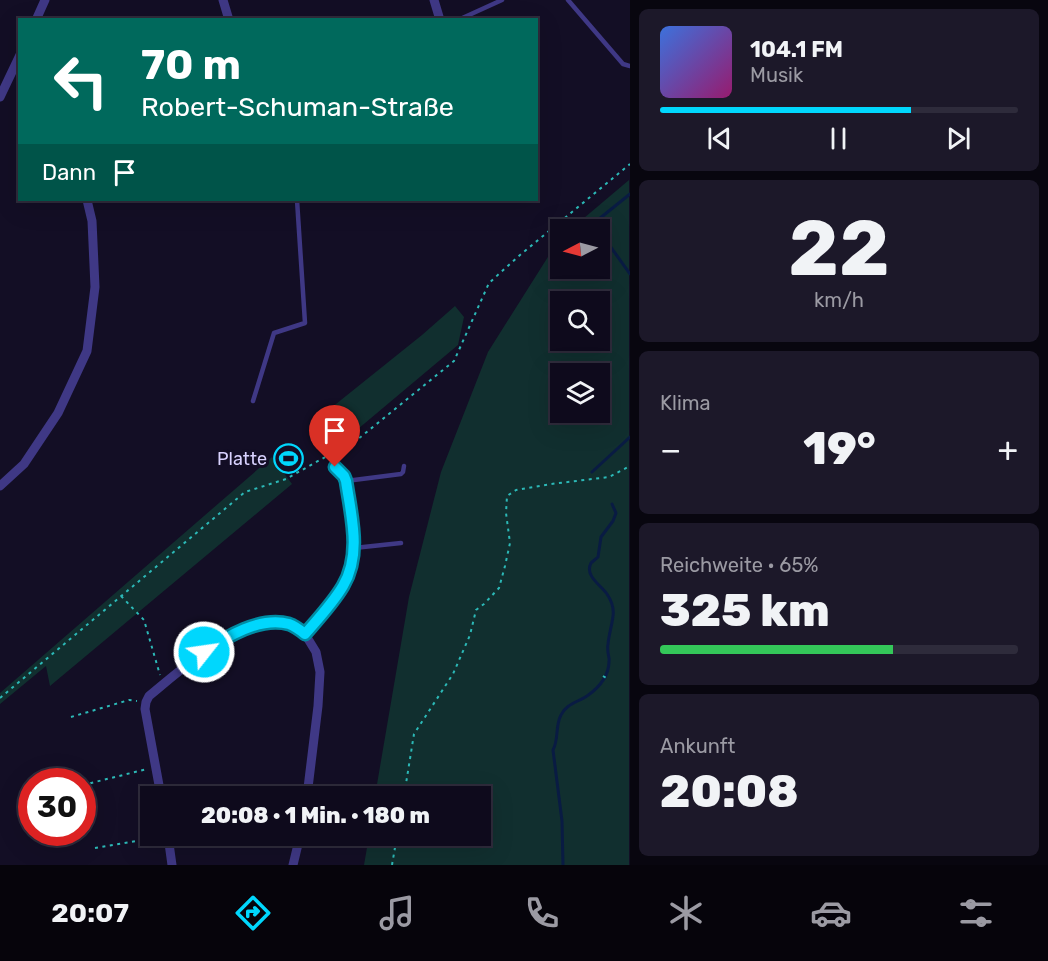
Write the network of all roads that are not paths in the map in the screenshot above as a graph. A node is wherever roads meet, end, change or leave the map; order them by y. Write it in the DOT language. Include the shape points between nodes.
graph roads {
  1 [pos="45,0"];
  2 [pos="223,0"];
  3 [pos="434,0"];
  4 [pos="502,0"];
  5 [pos="568,0"];
  6 [pos="37,18"];
  7 [pos="228,18"];
  8 [pos="439,18"];
  9 [pos="462,18"];
  10 [pos="18,59"];
  11 [pos="630,66"];
  12 [pos="10,75"];
  13 [pos="18,81"];
  14 [pos="0,97"];
  15 [pos="87,201"];
  16 [pos="297,201"];
  17 [pos="253,402"];
  18 [pos="404,466"];
  19 [pos="335,467"];
  20 [pos="346,481"];
  21 [pos="0,486"];
  22 [pos="401,543"];
  23 [pos="354,548"];
  24 [pos="305,634"];
  25 [pos="159,786"];
  26 [pos="308,786"];
  27 [pos="169,846"];
  28 [pos="298,846"];
  29 [pos="172,865"];
  30 [pos="293,865"];
  1 -- 6 [label="street"];
  2 -- 7 [label="street"];
  3 -- 8 [label="street"];
  4 -- 9 [label="lane"];
  5 -- 11 [label="lane" via="623,64"];
  10 -- 12 [label="street"];
  12 -- 13 [label="street"];
  12 -- 14 [label="street"];
  15 -- 21 [label="street" via="95,287 87,351 58,413 24,464"];
  16 -- 17 [label="lane" via="305,322 274,333"];
  18 -- 20 [label="lane" via="401,474"];
  19 -- 20 [label="street"];
  20 -- 23 [label="street"];
  22 -- 23 [label="lane"];
  23 -- 24 [label="street" via="343,586"];
  24 -- 25 [label="street" via="285,624 252,627 209,648 149,696 146,713"];
  24 -- 26 [label="street" via="316,652 320,672"];
  27 -- 29 [label="street"];
  28 -- 30 [label="street"];
}
